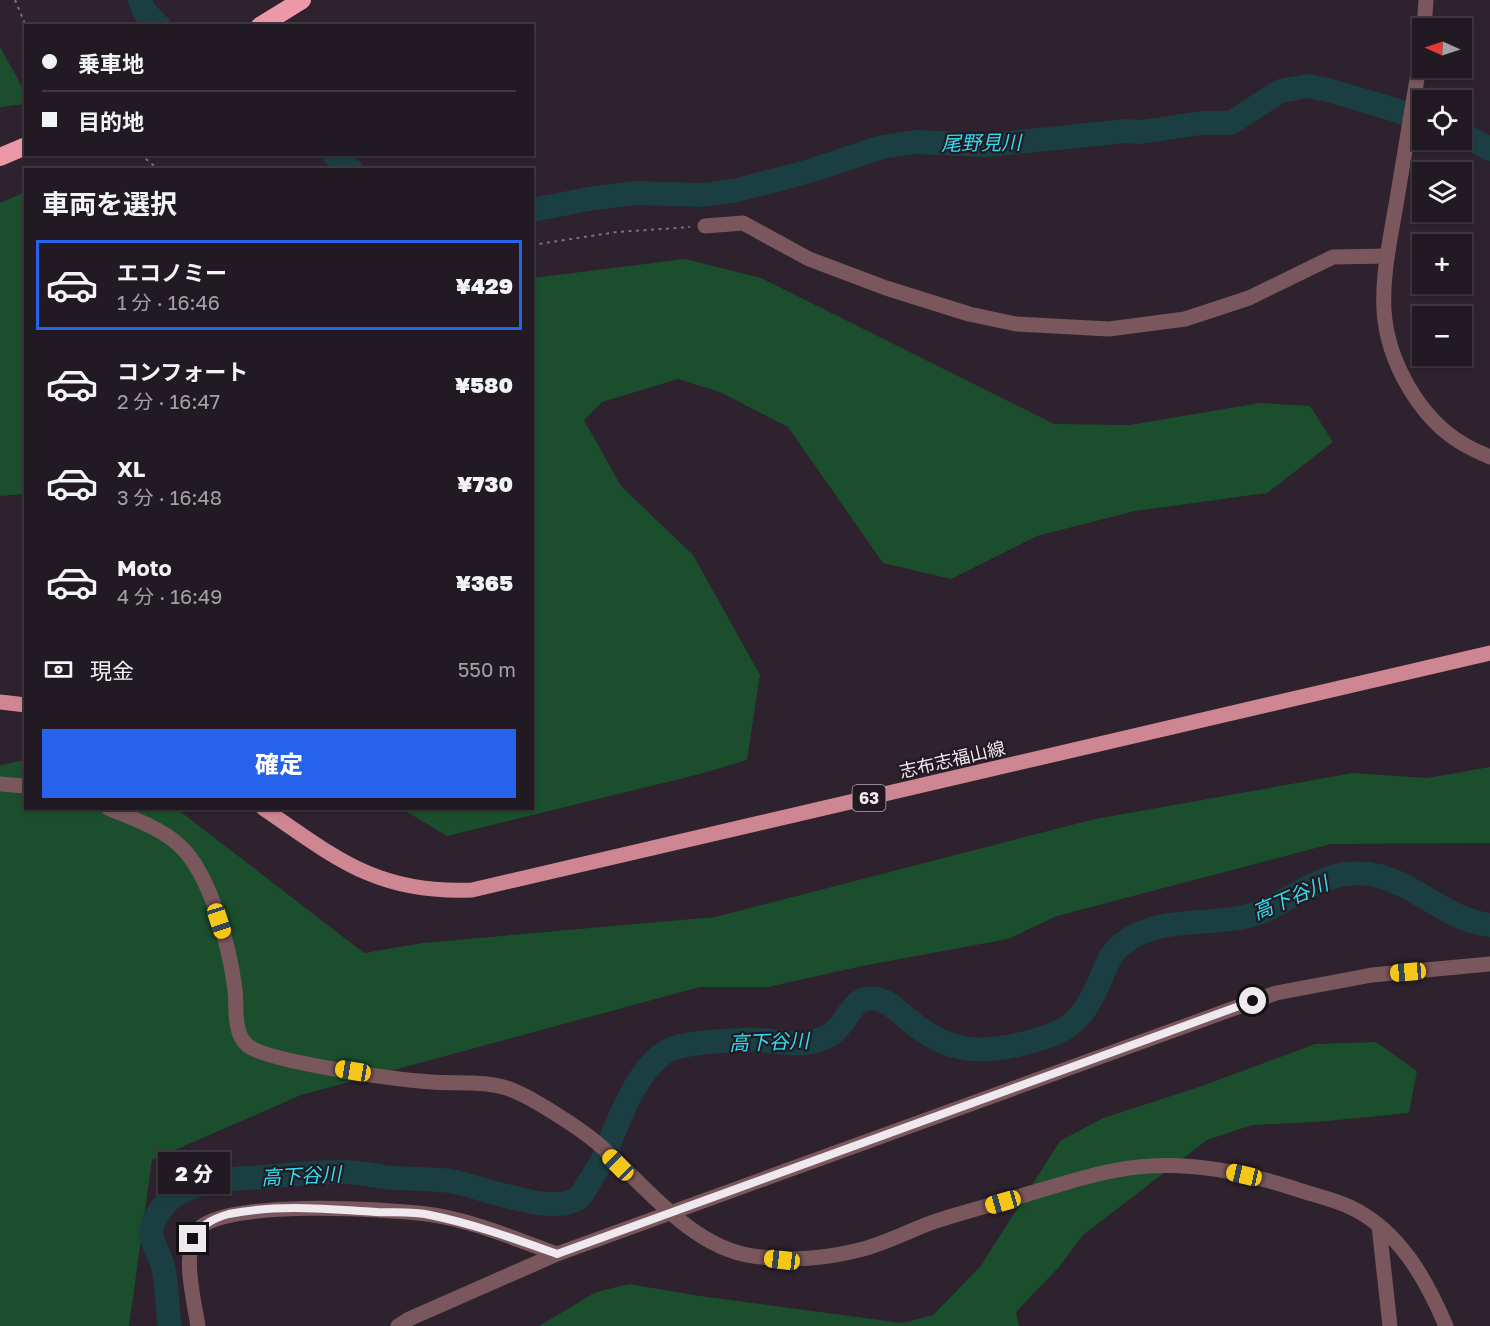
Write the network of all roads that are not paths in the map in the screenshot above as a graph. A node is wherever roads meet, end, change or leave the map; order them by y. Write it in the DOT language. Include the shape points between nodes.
graph roads {
  1 [pos="302,0"];
  2 [pos="1426,0"];
  3 [pos="1425,18"];
  4 [pos="264,24"];
  5 [pos="1417,78"];
  6 [pos="22,148"];
  7 [pos="0,157"];
  8 [pos="705,226"];
  9 [pos="1388,256"];
  10 [pos="1490,457"];
  11 [pos="1490,653"];
  12 [pos="0,702"];
  13 [pos="24,705"];
  14 [pos="0,784"];
  15 [pos="24,786"];
  16 [pos="113,810"];
  17 [pos="266,810"];
  18 [pos="1490,964"];
  19 [pos="672,1214"];
  20 [pos="1379,1226"];
  21 [pos="557,1254"];
  22 [pos="198,1326"];
  23 [pos="398,1326"];
  24 [pos="1390,1326"];
  25 [pos="1446,1326"];
  1 -- 4 [label="highway"];
  2 -- 3 [label="street"];
  5 -- 9 [label="street"];
  6 -- 7 [label="highway"];
  8 -- 9 [label="street" via="743,223 809,259 969,314 1016,324 1110,329 1185,319 1249,298 1333,257"];
  9 -- 10 [label="street" via="1384,310 1399,372 1442,427 1464,445"];
  11 -- 17 [label="main road, 志布志福山線 / 63" via="472,890 440,891 377,878 345,863"];
  12 -- 13 [label="main road"];
  14 -- 15 [label="street"];
  16 -- 19 [label="street" via="167,836 183,849 197,870 226,941 238,1029 249,1047 296,1061 392,1078 513,1090 596,1142"];
  18 -- 19 [label="street" via="1372,975 1276,993"];
  19 -- 20 [label="street" via="713,1243 746,1255 782,1260 813,1258 861,1250 936,1221 1109,1171 1161,1166 1226,1171 1281,1184 1349,1207"];
  19 -- 21 [label="street"];
  20 -- 24 [label="street"];
  20 -- 25 [label="street" via="1409,1257 1429,1286"];
  21 -- 22 [label="street" via="489,1229 428,1214 315,1209 229,1214 206,1223 193,1239 191,1286"];
  21 -- 23 [label="street"];
}
